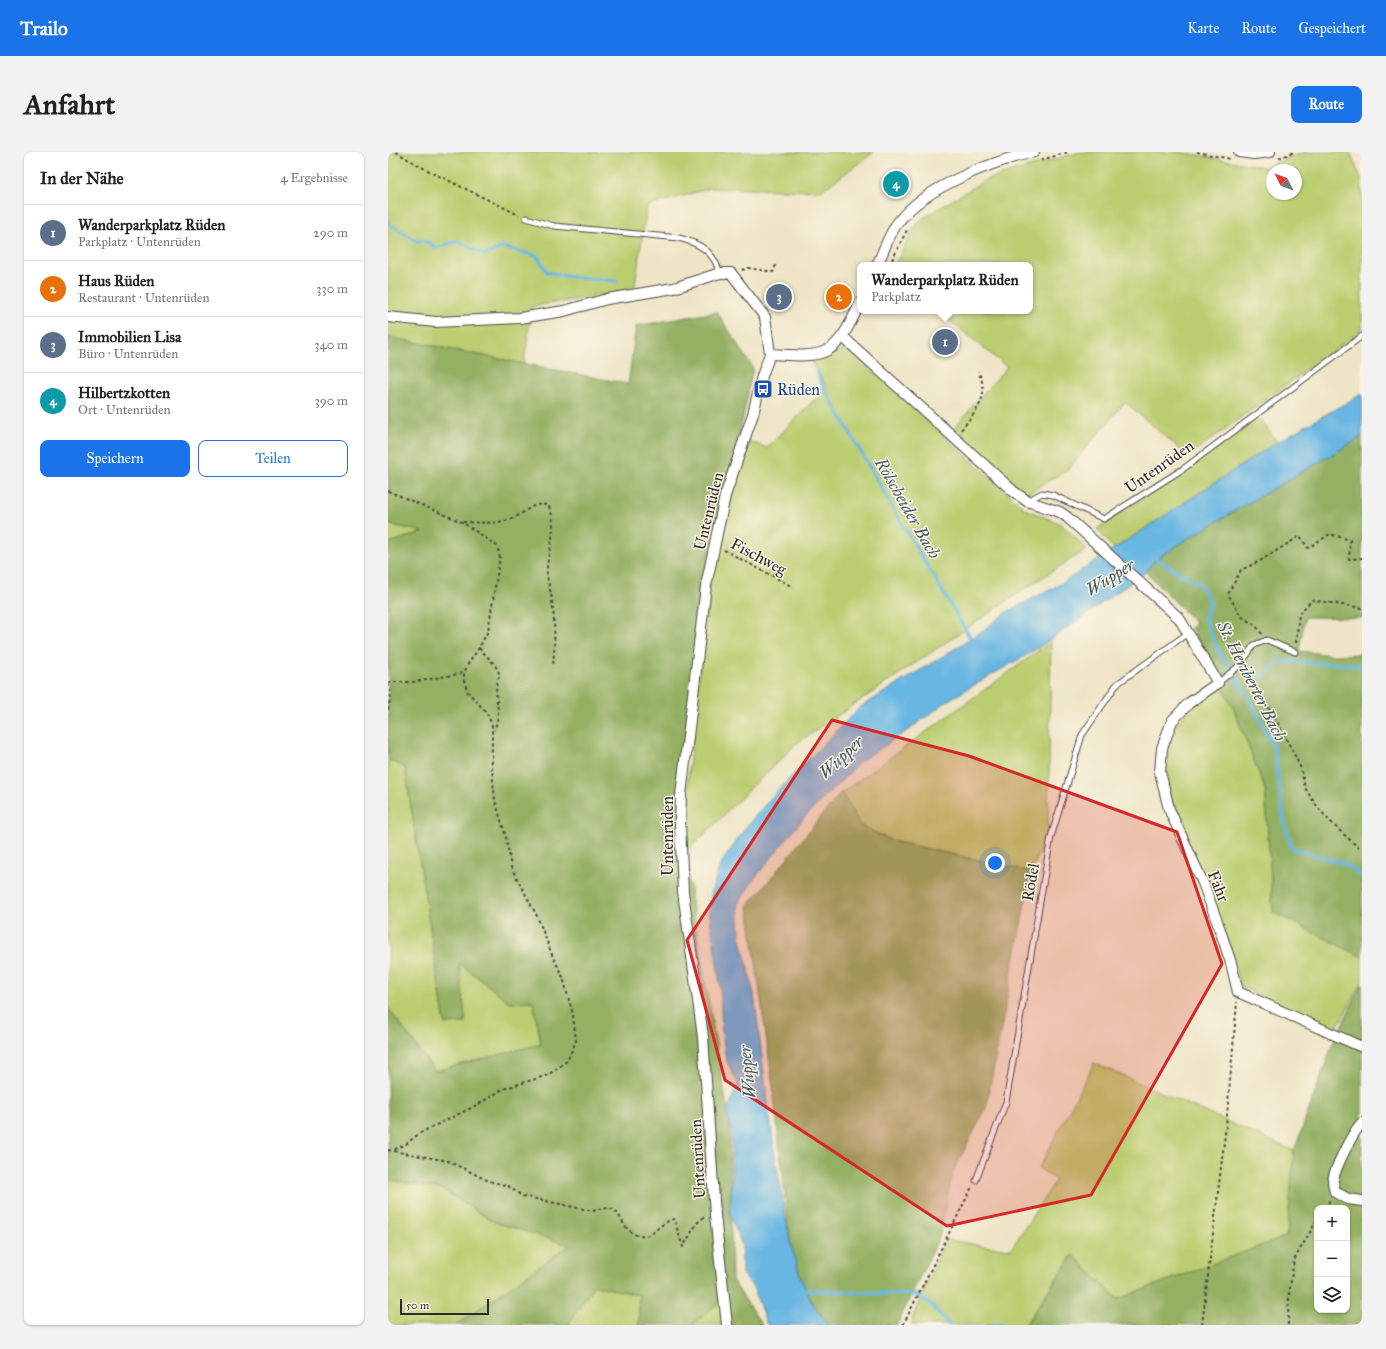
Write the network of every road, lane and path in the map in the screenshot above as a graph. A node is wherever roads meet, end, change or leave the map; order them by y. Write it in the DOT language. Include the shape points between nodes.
graph roads {
  1 [pos="396,152"];
  2 [pos="1034,152"];
  3 [pos="1069,152"];
  4 [pos="1238,152"];
  5 [pos="1270,152"];
  6 [pos="1040,161"];
  7 [pos="526,218"];
  8 [pos="912,222"];
  9 [pos="878,262"];
  10 [pos="892,262"];
  11 [pos="776,265"];
  12 [pos="720,273"];
  13 [pos="731,273"];
  14 [pos="857,309"];
  15 [pos="388,317"];
  16 [pos="1362,336"];
  17 [pos="843,337"];
  18 [pos="770,354"];
  19 [pos="978,371"];
  20 [pos="954,439"];
  21 [pos="388,491"];
  22 [pos="1026,501"];
  23 [pos="462,522"];
  24 [pos="714,545"];
  25 [pos="1362,558"];
  26 [pos="793,588"];
  27 [pos="1362,608"];
  28 [pos="1188,633"];
  29 [pos="1267,640"];
  30 [pos="479,648"];
  31 [pos="1295,652"];
  32 [pos="553,666"];
  33 [pos="1238,667"];
  34 [pos="464,673"];
  35 [pos="388,682"];
  36 [pos="1218,683"];
  37 [pos="388,710"];
  38 [pos="493,731"];
  39 [pos="1362,850"];
  40 [pos="1238,992"];
  41 [pos="1362,1047"];
  42 [pos="1362,1123"];
  43 [pos="388,1150"];
  44 [pos="393,1150"];
  45 [pos="976,1180"];
  46 [pos="1362,1201"];
  47 [pos="715,1215"];
  48 [pos="1314,1225"];
  49 [pos="727,1325"];
  50 [pos="903,1325"];
  51 [pos="1202,1325"];
  52 [pos="1288,1325"];
  1 -- 7 [label="path" via="427,170"];
  2 -- 9 [label="street" via="1001,161 958,179 908,211 897,224"];
  3 -- 6 [label="path"];
  4 -- 5 [label="street"];
  7 -- 12 [label="lane" via="554,226 679,238 695,242 712,256"];
  8 -- 10 [label="path"];
  11 -- 13 [label="path" via="773,272 748,268"];
  12 -- 13 [label="street"];
  12 -- 15 [label="street" via="674,288 607,299 564,311 520,318 422,322"];
  13 -- 18 [label="street, Untenrüden" via="765,317"];
  14 -- 17 [label="street"];
  16 -- 22 [label="lane, Untenrüden" via="1168,480 1104,519 1053,495 1042,494"];
  17 -- 18 [label="street" via="827,351 816,356"];
  17 -- 20 [label="street"];
  18 -- 24 [label="street, Untenrüden" via="762,376 754,414 725,496"];
  19 -- 20 [label="path" via="984,391 982,401"];
  20 -- 22 [label="street"];
  21 -- 23 [label="path"];
  22 -- 28 [label="street" via="1060,512 1076,525 1159,599 1178,618"];
  23 -- 30 [label="path" via="497,546 500,558 490,623"];
  23 -- 32 [label="path" via="500,522 537,505 549,506 553,525 547,567 554,614"];
  24 -- 26 [label="path, Fischweg"];
  24 -- 47 [label="street, Untenrüden" via="706,586 680,824 685,914 703,1037"];
  25 -- 29 [label="path" via="1349,559 1350,540 1330,534 1308,548 1300,536 1241,570 1228,594 1241,616 1256,626"];
  27 -- 31 [label="path" via="1312,600 1299,614"];
  28 -- 36 [label="street"];
  28 -- 45 [label="lane, Rödel" via="1117,684 1082,735 1051,837 1006,1102"];
  29 -- 31 [label="lane"];
  29 -- 33 [label="lane, Fähr" via="1254,645"];
  30 -- 34 [label="path"];
  30 -- 38 [label="path" via="495,665 500,675 495,688 499,714"];
  33 -- 36 [label="lane, Fähr"];
  33 -- 39 [label="path" via="1258,690 1299,764 1306,788 1323,814"];
  34 -- 35 [label="path" via="414,682"];
  34 -- 38 [label="path" via="468,692 490,718"];
  35 -- 37 [label="path"];
  36 -- 40 [label="street, Fähr" via="1189,703 1172,721 1162,748 1160,772 1170,809 1218,924"];
  38 -- 44 [label="path" via="494,800 506,837 511,867 537,916 563,976 576,1041 567,1061 548,1075 503,1089"];
  40 -- 41 [label="street"];
  40 -- 51 [label="path" via="1226,1126"];
  42 -- 46 [label="street" via="1343,1154 1333,1179 1335,1192 1348,1199"];
  43 -- 44 [label="path"];
  44 -- 47 [label="path" via="448,1161 489,1181 508,1186 522,1196 593,1211 601,1208 613,1209 622,1223 635,1234 642,1236 652,1234 674,1219 683,1247 700,1219"];
  45 -- 50 [label="path"];
  47 -- 49 [label="street, Untenrüden"];
  48 -- 52 [label="path" via="1294,1260"];
}
